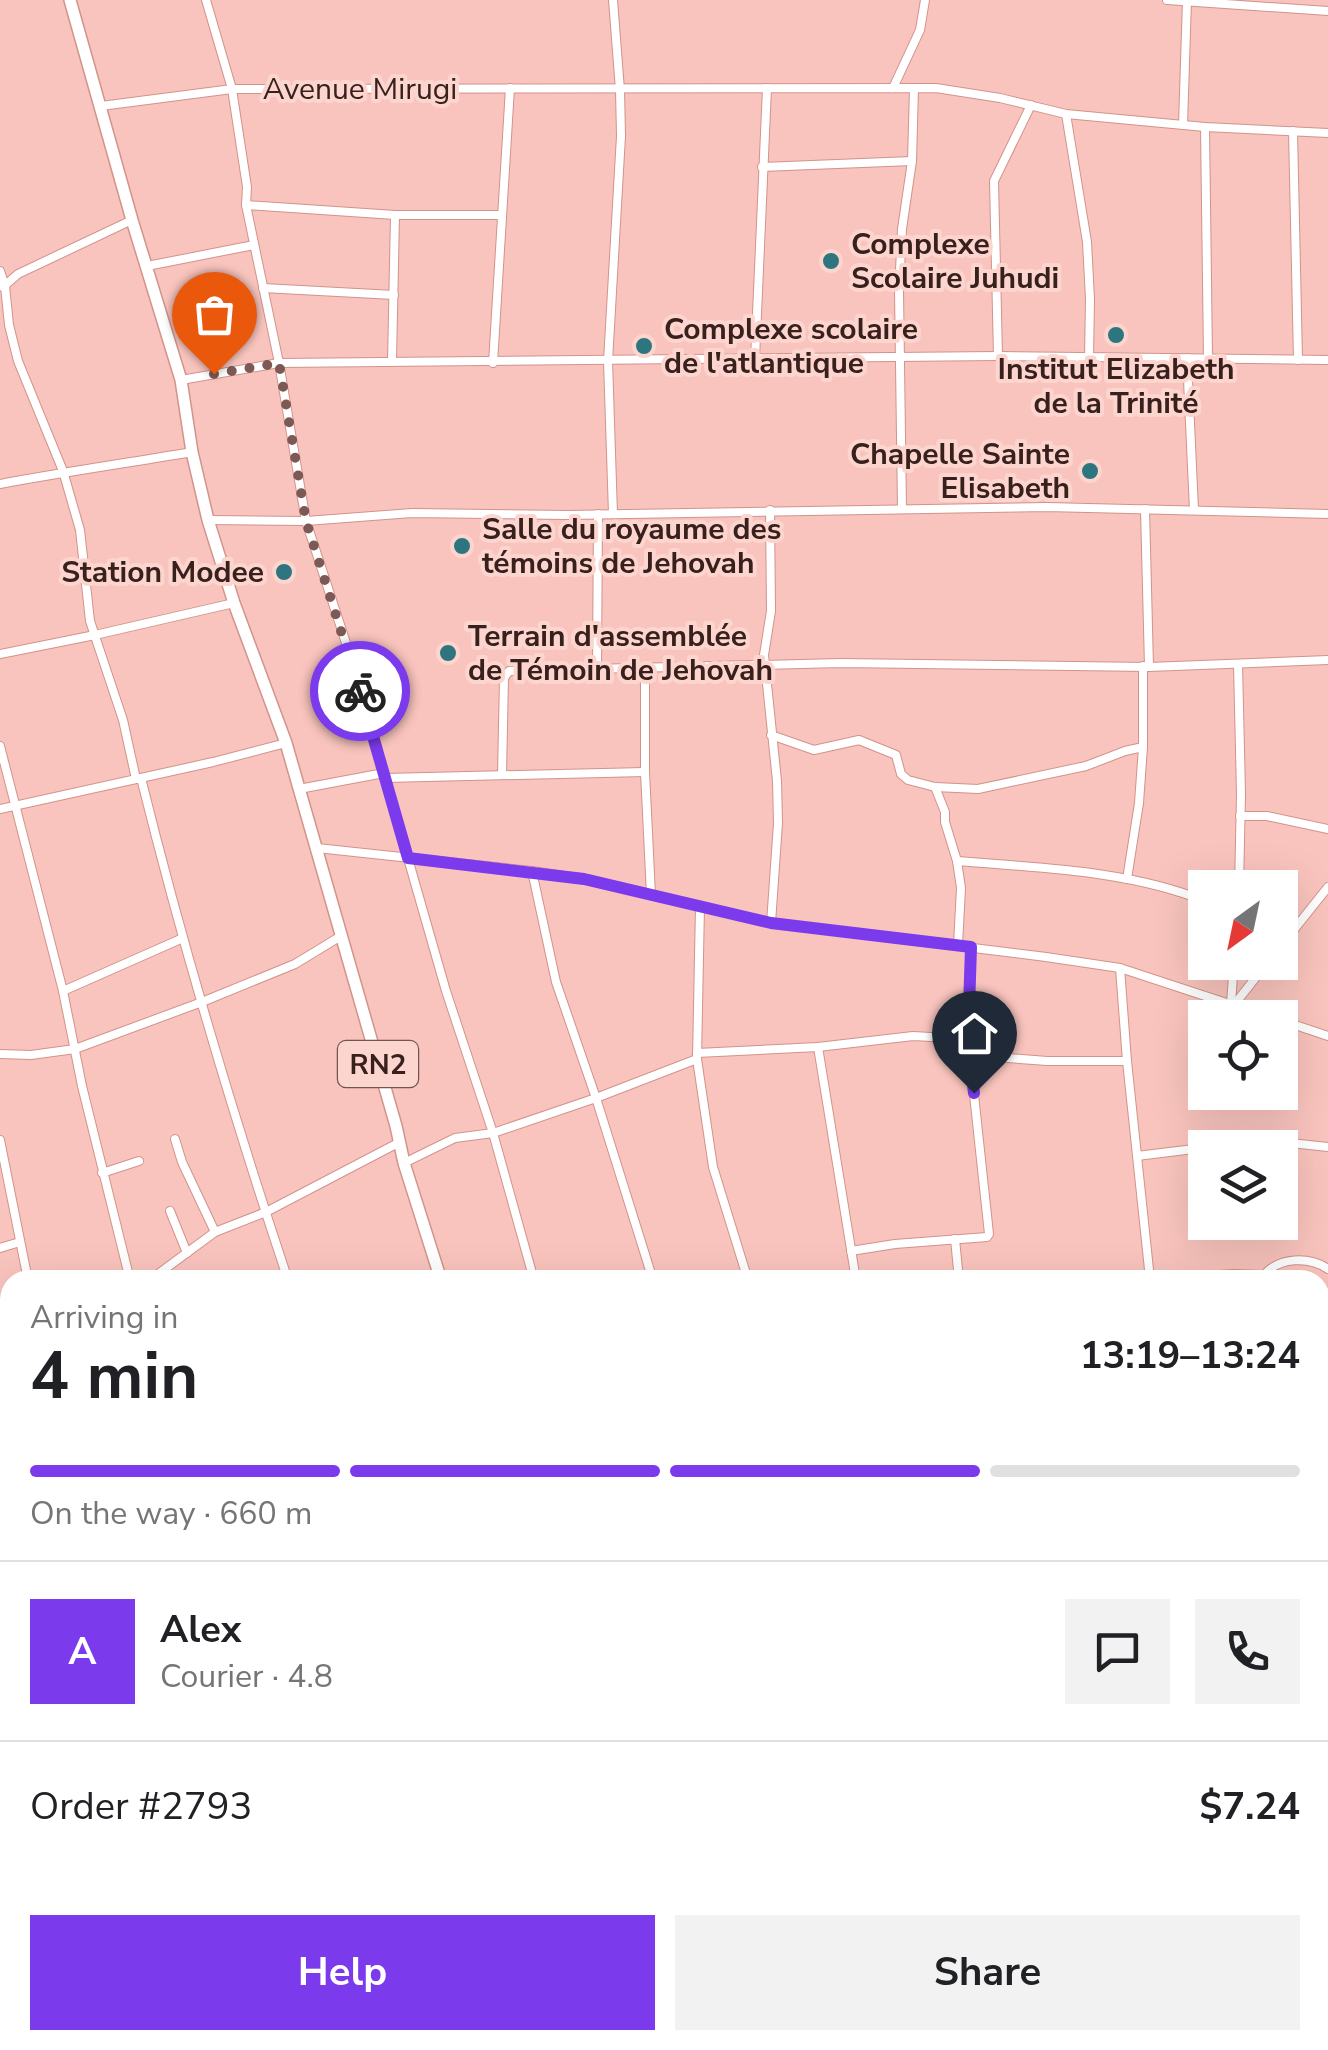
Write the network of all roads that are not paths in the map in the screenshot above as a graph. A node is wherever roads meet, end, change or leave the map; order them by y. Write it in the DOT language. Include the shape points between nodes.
graph roads {
  1 [pos="70,0"];
  2 [pos="206,0"];
  3 [pos="613,0"];
  4 [pos="926,0"];
  5 [pos="1167,0"];
  6 [pos="1188,1"];
  7 [pos="1328,11"];
  8 [pos="510,88"];
  9 [pos="767,88"];
  10 [pos="893,88"];
  11 [pos="914,88"];
  12 [pos="232,89"];
  13 [pos="620,90"];
  14 [pos="1030,105"];
  15 [pos="101,106"];
  16 [pos="1066,114"];
  17 [pos="1183,125"];
  18 [pos="1205,128"];
  19 [pos="1293,131"];
  20 [pos="1328,133"];
  21 [pos="912,161"];
  22 [pos="762,166"];
  23 [pos="246,204"];
  24 [pos="395,214"];
  25 [pos="502,215"];
  26 [pos="132,220"];
  27 [pos="254,245"];
  28 [pos="147,266"];
  29 [pos="0,271"];
  30 [pos="2,287"];
  31 [pos="263,288"];
  32 [pos="394,295"];
  33 [pos="998,356"];
  34 [pos="900,357"];
  35 [pos="1089,357"];
  36 [pos="1186,358"];
  37 [pos="1208,358"];
  38 [pos="755,359"];
  39 [pos="608,360"];
  40 [pos="1298,360"];
  41 [pos="1328,360"];
  42 [pos="392,362"];
  43 [pos="493,362"];
  44 [pos="279,363"];
  45 [pos="181,380"];
  46 [pos="192,452"];
  47 [pos="62,471"];
  48 [pos="0,484"];
  49 [pos="902,509"];
  50 [pos="1145,509"];
  51 [pos="770,510"];
  52 [pos="1194,510"];
  53 [pos="598,514"];
  54 [pos="614,514"];
  55 [pos="1328,514"];
  56 [pos="208,520"];
  57 [pos="306,521"];
  58 [pos="234,603"];
  59 [pos="95,635"];
  60 [pos="0,654"];
  61 [pos="1328,660"];
  62 [pos="1238,664"];
  63 [pos="766,665"];
  64 [pos="1146,666"];
  65 [pos="597,668"];
  66 [pos="645,668"];
  67 [pos="771,735"];
  68 [pos="286,743"];
  69 [pos="0,746"];
  70 [pos="1143,747"];
  71 [pos="645,772"];
  72 [pos="385,775"];
  73 [pos="502,775"];
  74 [pos="139,778"];
  75 [pos="935,787"];
  76 [pos="298,790"];
  77 [pos="16,805"];
  78 [pos="0,809"];
  79 [pos="1240,816"];
  80 [pos="1328,829"];
  81 [pos="317,848"];
  82 [pos="408,858"];
  83 [pos="957,861"];
  84 [pos="1239,870"];
  85 [pos="532,871"];
  86 [pos="1126,879"];
  87 [pos="1328,887"];
  88 [pos="1188,894"];
  89 [pos="651,895"];
  90 [pos="700,906"];
  91 [pos="771,923"];
  92 [pos="1298,925"];
  93 [pos="342,936"];
  94 [pos="183,938"];
  95 [pos="958,945"];
  96 [pos="971,947"];
  97 [pos="1120,968"];
  98 [pos="1253,980"];
  99 [pos="63,991"];
  100 [pos="1220,1000"];
  101 [pos="1235,1000"];
  102 [pos="202,1002"];
  103 [pos="1298,1026"];
  104 [pos="1328,1036"];
  105 [pos="968,1039"];
  106 [pos="818,1048"];
  107 [pos="75,1050"];
  108 [pos="0,1054"];
  109 [pos="970,1055"];
  110 [pos="697,1056"];
  111 [pos="1127,1062"];
  112 [pos="596,1098"];
  113 [pos="493,1133"];
  114 [pos="176,1139"];
  115 [pos="0,1140"];
  116 [pos="400,1142"];
  117 [pos="1328,1147"];
  118 [pos="1138,1156"];
  119 [pos="139,1160"];
  120 [pos="404,1163"];
  121 [pos="102,1173"];
  122 [pos="170,1211"];
  123 [pos="266,1212"];
  124 [pos="215,1232"];
  125 [pos="955,1239"];
  126 [pos="20,1242"];
  127 [pos="0,1248"];
  128 [pos="851,1251"];
  129 [pos="187,1252"];
  130 [pos="1328,1268"];
  131 [pos="26,1270"];
  132 [pos="127,1270"];
  133 [pos="163,1270"];
  134 [pos="285,1270"];
  135 [pos="438,1270"];
  136 [pos="531,1270"];
  137 [pos="650,1270"];
  138 [pos="745,1270"];
  139 [pos="854,1270"];
  140 [pos="958,1270"];
  141 [pos="1147,1270"];
  142 [pos="1269,1270"];
  1 -- 15 [label="highway, RN2"];
  2 -- 12 [label="street"];
  3 -- 13 [label="street"];
  4 -- 10 [label="street"];
  5 -- 6 [label="street"];
  6 -- 7 [label="street"];
  6 -- 17 [label="street"];
  8 -- 12 [label="street, Avenue Mirugi"];
  8 -- 13 [label="street, Avenue Mirugi"];
  8 -- 25 [label="street"];
  9 -- 10 [label="street, Avenue Mirugi"];
  9 -- 13 [label="street, Avenue Mirugi"];
  9 -- 22 [label="street"];
  10 -- 11 [label="street, Avenue Mirugi"];
  11 -- 14 [label="street, Avenue Mirugi"];
  11 -- 21 [label="street"];
  12 -- 15 [label="street, Avenue Mirugi"];
  12 -- 23 [label="street"];
  13 -- 39 [label="street"];
  14 -- 16 [label="street, Avenue Mirugi"];
  14 -- 33 [label="street" via="994,181"];
  15 -- 26 [label="highway, RN2"];
  16 -- 17 [label="street, Avenue Mirugi"];
  16 -- 35 [label="street" via="1087,242"];
  17 -- 18 [label="street, Avenue Mirugi"];
  18 -- 19 [label="street, Avenue Mirugi"];
  18 -- 37 [label="street"];
  19 -- 20 [label="street, Avenue Mirugi"];
  19 -- 40 [label="street"];
  21 -- 22 [label="street"];
  21 -- 34 [label="street" via="902,228"];
  22 -- 38 [label="street"];
  23 -- 24 [label="street"];
  23 -- 27 [label="street"];
  24 -- 25 [label="street"];
  24 -- 32 [label="street"];
  25 -- 43 [label="street"];
  26 -- 28 [label="highway, RN2"];
  26 -- 30 [label="street"];
  27 -- 28 [label="street"];
  27 -- 31 [label="street"];
  28 -- 45 [label="highway, RN2"];
  29 -- 30 [label="street"];
  30 -- 47 [label="street" via="18,360"];
  31 -- 32 [label="street"];
  31 -- 44 [label="street"];
  32 -- 42 [label="street"];
  33 -- 34 [label="street"];
  33 -- 35 [label="street"];
  34 -- 38 [label="street"];
  34 -- 49 [label="street"];
  35 -- 36 [label="street"];
  36 -- 37 [label="street"];
  36 -- 52 [label="street"];
  37 -- 40 [label="street"];
  38 -- 39 [label="street"];
  39 -- 43 [label="street"];
  39 -- 54 [label="street"];
  40 -- 41 [label="street"];
  42 -- 43 [label="street"];
  42 -- 44 [label="street"];
  44 -- 45 [label="street"];
  44 -- 57 [label="street"];
  45 -- 46 [label="highway, RN2"];
  46 -- 47 [label="street"];
  46 -- 56 [label="highway, RN2"];
  47 -- 48 [label="street"];
  47 -- 59 [label="street" via="80,530"];
  49 -- 50 [label="street"];
  49 -- 51 [label="street"];
  50 -- 52 [label="street"];
  50 -- 64 [label="street"];
  51 -- 54 [label="street"];
  51 -- 63 [label="street"];
  52 -- 55 [label="street"];
  53 -- 54 [label="street"];
  53 -- 57 [label="street" via="412,513"];
  53 -- 65 [label="street"];
  56 -- 57 [label="street"];
  56 -- 58 [label="highway, RN2"];
  57 -- 72 [label="street"];
  58 -- 59 [label="street"];
  58 -- 68 [label="highway, RN2"];
  59 -- 60 [label="street"];
  59 -- 74 [label="street"];
  61 -- 62 [label="street"];
  62 -- 64 [label="street"];
  62 -- 79 [label="street"];
  63 -- 64 [label="street"];
  63 -- 66 [label="street"];
  63 -- 67 [label="street"];
  64 -- 70 [label="street"];
  65 -- 66 [label="street"];
  65 -- 73 [label="street" via="505,674"];
  66 -- 71 [label="street"];
  67 -- 75 [label="street" via="814,750 860,740 896,755 905,779"];
  67 -- 91 [label="street" via="778,823"];
  68 -- 74 [label="street"];
  68 -- 76 [label="highway, RN2"];
  69 -- 77 [label="street"];
  70 -- 75 [label="street" via="978,789"];
  70 -- 86 [label="street"];
  71 -- 73 [label="street"];
  71 -- 89 [label="street"];
  72 -- 73 [label="street"];
  72 -- 76 [label="street"];
  72 -- 82 [label="street"];
  74 -- 77 [label="street"];
  74 -- 94 [label="street"];
  75 -- 83 [label="street"];
  76 -- 81 [label="highway, RN2"];
  77 -- 78 [label="street"];
  77 -- 99 [label="street"];
  79 -- 80 [label="street"];
  79 -- 84 [label="street"];
  81 -- 82 [label="street"];
  81 -- 93 [label="highway, RN2"];
  82 -- 85 [label="street"];
  82 -- 113 [label="street"];
  83 -- 86 [label="street"];
  83 -- 95 [label="street"];
  85 -- 89 [label="street"];
  85 -- 112 [label="street" via="556,982"];
  86 -- 88 [label="street"];
  87 -- 92 [label="street"];
  89 -- 90 [label="street"];
  90 -- 91 [label="street"];
  90 -- 110 [label="street"];
  91 -- 95 [label="street"];
  93 -- 102 [label="street" via="295,964"];
  93 -- 116 [label="highway, RN2"];
  94 -- 99 [label="street"];
  94 -- 102 [label="street"];
  95 -- 96 [label="street"];
  96 -- 97 [label="street"];
  96 -- 105 [label="street"];
  97 -- 100 [label="street"];
  97 -- 111 [label="street"];
  98 -- 101 [label="street"];
  99 -- 107 [label="street"];
  102 -- 107 [label="street"];
  102 -- 123 [label="street"];
  103 -- 104 [label="street"];
  105 -- 106 [label="street" via="914,1036"];
  105 -- 109 [label="street"];
  106 -- 110 [label="street"];
  106 -- 128 [label="street"];
  107 -- 108 [label="street"];
  107 -- 121 [label="street"];
  109 -- 111 [label="street"];
  109 -- 125 [label="street" via="989,1234"];
  110 -- 112 [label="street"];
  110 -- 138 [label="street" via="713,1167"];
  111 -- 118 [label="street"];
  112 -- 113 [label="street"];
  112 -- 137 [label="street"];
  113 -- 120 [label="street" via="455,1138"];
  113 -- 136 [label="street"];
  114 -- 124 [label="street"];
  115 -- 126 [label="street"];
  116 -- 120 [label="highway, RN2"];
  116 -- 123 [label="street"];
  117 -- 118 [label="street" via="1281,1142"];
  118 -- 141 [label="street"];
  119 -- 121 [label="street"];
  120 -- 135 [label="highway, RN2"];
  121 -- 132 [label="street"];
  122 -- 129 [label="street"];
  123 -- 124 [label="street"];
  123 -- 134 [label="street"];
  124 -- 129 [label="street"];
  125 -- 128 [label="street"];
  125 -- 140 [label="street"];
  126 -- 127 [label="street"];
  126 -- 131 [label="street"];
  128 -- 139 [label="street"];
  129 -- 133 [label="street"];
  130 -- 142 [label="street" via="1286,1260"];
}
